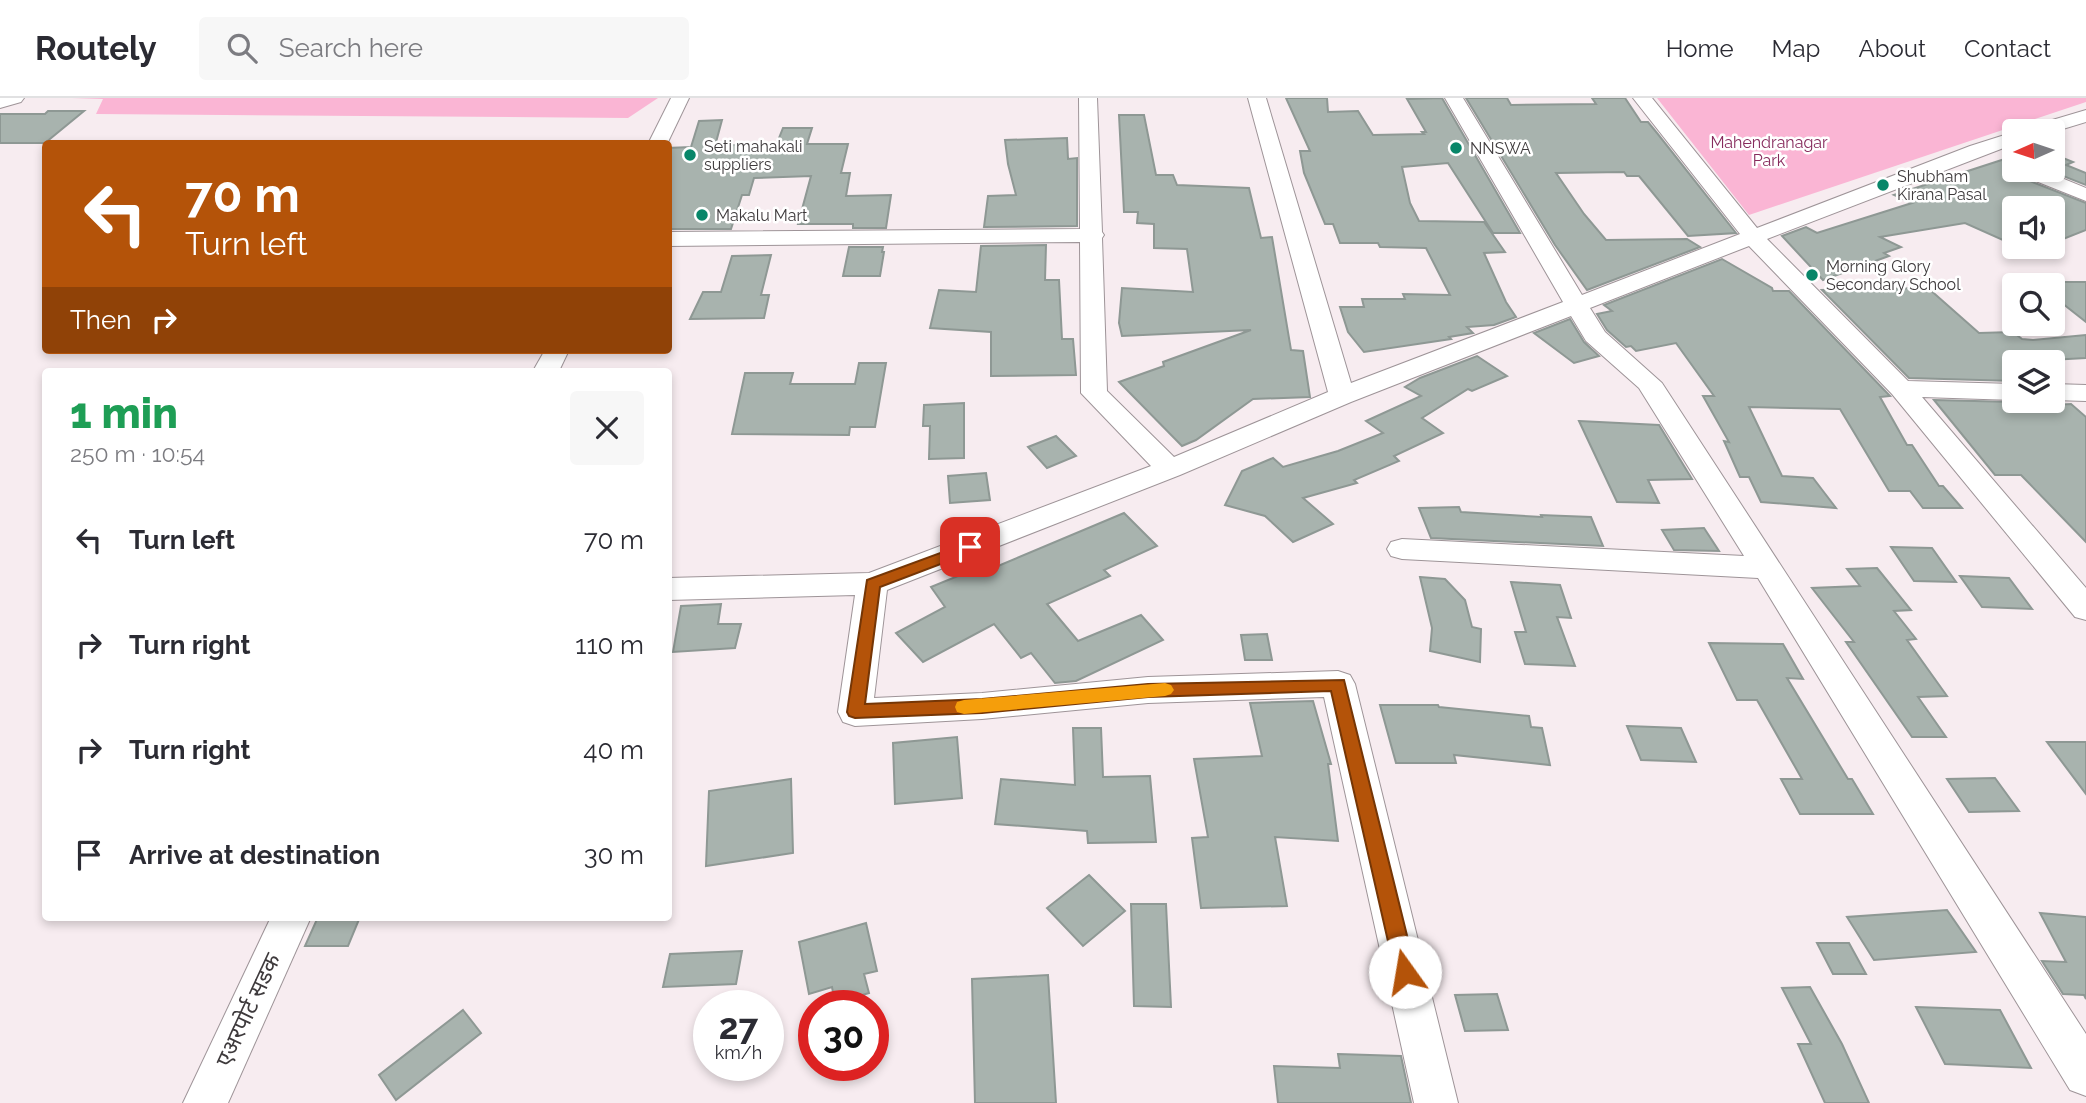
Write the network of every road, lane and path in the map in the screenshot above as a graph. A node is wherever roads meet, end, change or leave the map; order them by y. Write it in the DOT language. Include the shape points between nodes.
graph roads {
  1 [pos="15,98"];
  2 [pos="680,98"];
  3 [pos="1088,98"];
  4 [pos="1257,98"];
  5 [pos="1454,98"];
  6 [pos="1643,98"];
  7 [pos="0,102"];
  8 [pos="2086,116"];
  9 [pos="2065,122"];
  10 [pos="659,140"];
  11 [pos="2002,142"];
  12 [pos="1977,150"];
  13 [pos="2002,160"];
  14 [pos="2054,182"];
  15 [pos="2086,195"];
  16 [pos="1093,235"];
  17 [pos="1753,237"];
  18 [pos="672,239"];
  19 [pos="1577,306"];
  20 [pos="1901,389"];
  21 [pos="2002,392"];
  22 [pos="2065,392"];
  23 [pos="2086,393"];
  24 [pos="1342,396"];
  25 [pos="1170,469"];
  26 [pos="1402,549"];
  27 [pos="1768,568"];
  28 [pos="872,584"];
  29 [pos="672,589"];
  30 [pos="2086,610"];
  31 [pos="289,921"];
  32 [pos="2086,1074"];
  33 [pos="205,1103"];
  34 [pos="1436,1103"];
  1 -- 7 [label="street"];
  2 -- 10 [label="street"];
  3 -- 16 [label="street"];
  4 -- 24 [label="street"];
  5 -- 19 [label="street"];
  6 -- 17 [label="street"];
  8 -- 9 [label="street"];
  11 -- 12 [label="street"];
  12 -- 13 [label="street"];
  12 -- 17 [label="street"];
  14 -- 15 [label="street"];
  16 -- 18 [label="street"];
  16 -- 25 [label="street" via="1094,393"];
  17 -- 19 [label="street"];
  17 -- 20 [label="street"];
  19 -- 24 [label="street"];
  19 -- 27 [label="street" via="1595,336 1649,383"];
  20 -- 21 [label="street"];
  20 -- 30 [label="street"];
  22 -- 23 [label="street"];
  24 -- 25 [label="street"];
  25 -- 28 [label="street"];
  26 -- 27 [label="street"];
  27 -- 32 [label="street"];
  28 -- 29 [label="street"];
  28 -- 34 [label="street" via="855,712 982,706 1148,690 1338,684"];
  31 -- 33 [label="street, एअरपोर्ट सडक"];
}
